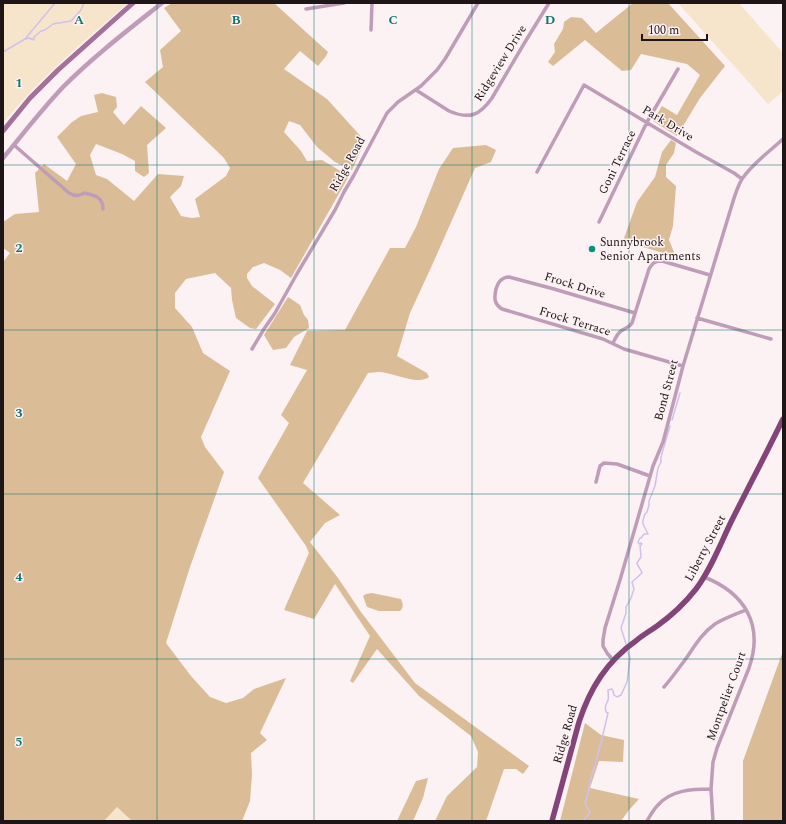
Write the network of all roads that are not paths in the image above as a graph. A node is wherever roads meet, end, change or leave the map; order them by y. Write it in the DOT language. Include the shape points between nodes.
graph roads {
  1 [pos="132,3"];
  2 [pos="162,3"];
  3 [pos="344,3"];
  4 [pos="372,3"];
  5 [pos="478,3"];
  6 [pos="549,3"];
  7 [pos="306,9"];
  8 [pos="371,30"];
  9 [pos="678,69"];
  10 [pos="416,90"];
  11 [pos="647,122"];
  12 [pos="3,130"];
  13 [pos="783,140"];
  14 [pos="14,145"];
  15 [pos="3,158"];
  16 [pos="537,172"];
  17 [pos="742,179"];
  18 [pos="104,209"];
  19 [pos="599,222"];
  20 [pos="710,275"];
  21 [pos="509,277"];
  22 [pos="635,312"];
  23 [pos="697,318"];
  24 [pos="771,339"];
  25 [pos="613,343"];
  26 [pos="252,349"];
  27 [pos="683,366"];
  28 [pos="783,420"];
  29 [pos="650,476"];
  30 [pos="596,482"];
  31 [pos="704,577"];
  32 [pos="746,610"];
  33 [pos="613,660"];
  34 [pos="664,687"];
  35 [pos="711,789"];
  36 [pos="552,821"];
  37 [pos="647,821"];
  38 [pos="713,821"];
  1 -- 12 [label="main road" via="58,70"];
  2 -- 14 [label="street" via="84,68 37,116"];
  3 -- 7 [label="street"];
  4 -- 8 [label="street"];
  5 -- 10 [label="street, Ridge Road" via="445,59"];
  6 -- 10 [label="street, Ridgeview Drive" via="492,98 481,111 465,116 455,114"];
  9 -- 11 [label="street, Goni Terrace"];
  10 -- 26 [label="street, Ridge Road" via="387,113 335,210"];
  11 -- 16 [label="street, Park Drive" via="584,85"];
  11 -- 17 [label="street, Park Drive"];
  11 -- 19 [label="street, Goni Terrace"];
  13 -- 17 [label="street, Bond Street"];
  14 -- 15 [label="street"];
  14 -- 18 [label="street" via="69,193 75,196 84,193 93,195 101,200"];
  17 -- 20 [label="street, Bond Street"];
  20 -- 22 [label="street" via="655,261 648,269"];
  20 -- 23 [label="street, Bond Street"];
  21 -- 22 [label="street, Frock Drive"];
  21 -- 25 [label="street, Frock Terrace" via="501,280 494,298 500,308"];
  22 -- 25 [label="street" via="631,324 620,331"];
  23 -- 24 [label="street"];
  23 -- 27 [label="street, Bond Street"];
  25 -- 27 [label="street, Frock Terrace" via="624,349"];
  27 -- 29 [label="street, Bond Street" via="663,442"];
  28 -- 31 [label="highway, Liberty Street"];
  29 -- 30 [label="street" via="617,464 604,463 600,466"];
  29 -- 33 [label="street, Bond Street" via="604,634 604,649"];
  31 -- 32 [label="street, Montpelier Court" via="729,590"];
  31 -- 33 [label="highway, Liberty Street" via="669,617 637,639"];
  32 -- 34 [label="street" via="708,630"];
  32 -- 35 [label="street, Montpelier Court" via="754,634 752,658 717,748"];
  33 -- 36 [label="highway, Ridge Road" via="595,683 584,706"];
  35 -- 37 [label="street" via="690,789 666,798"];
  35 -- 38 [label="street, Montpelier Court"];
}
